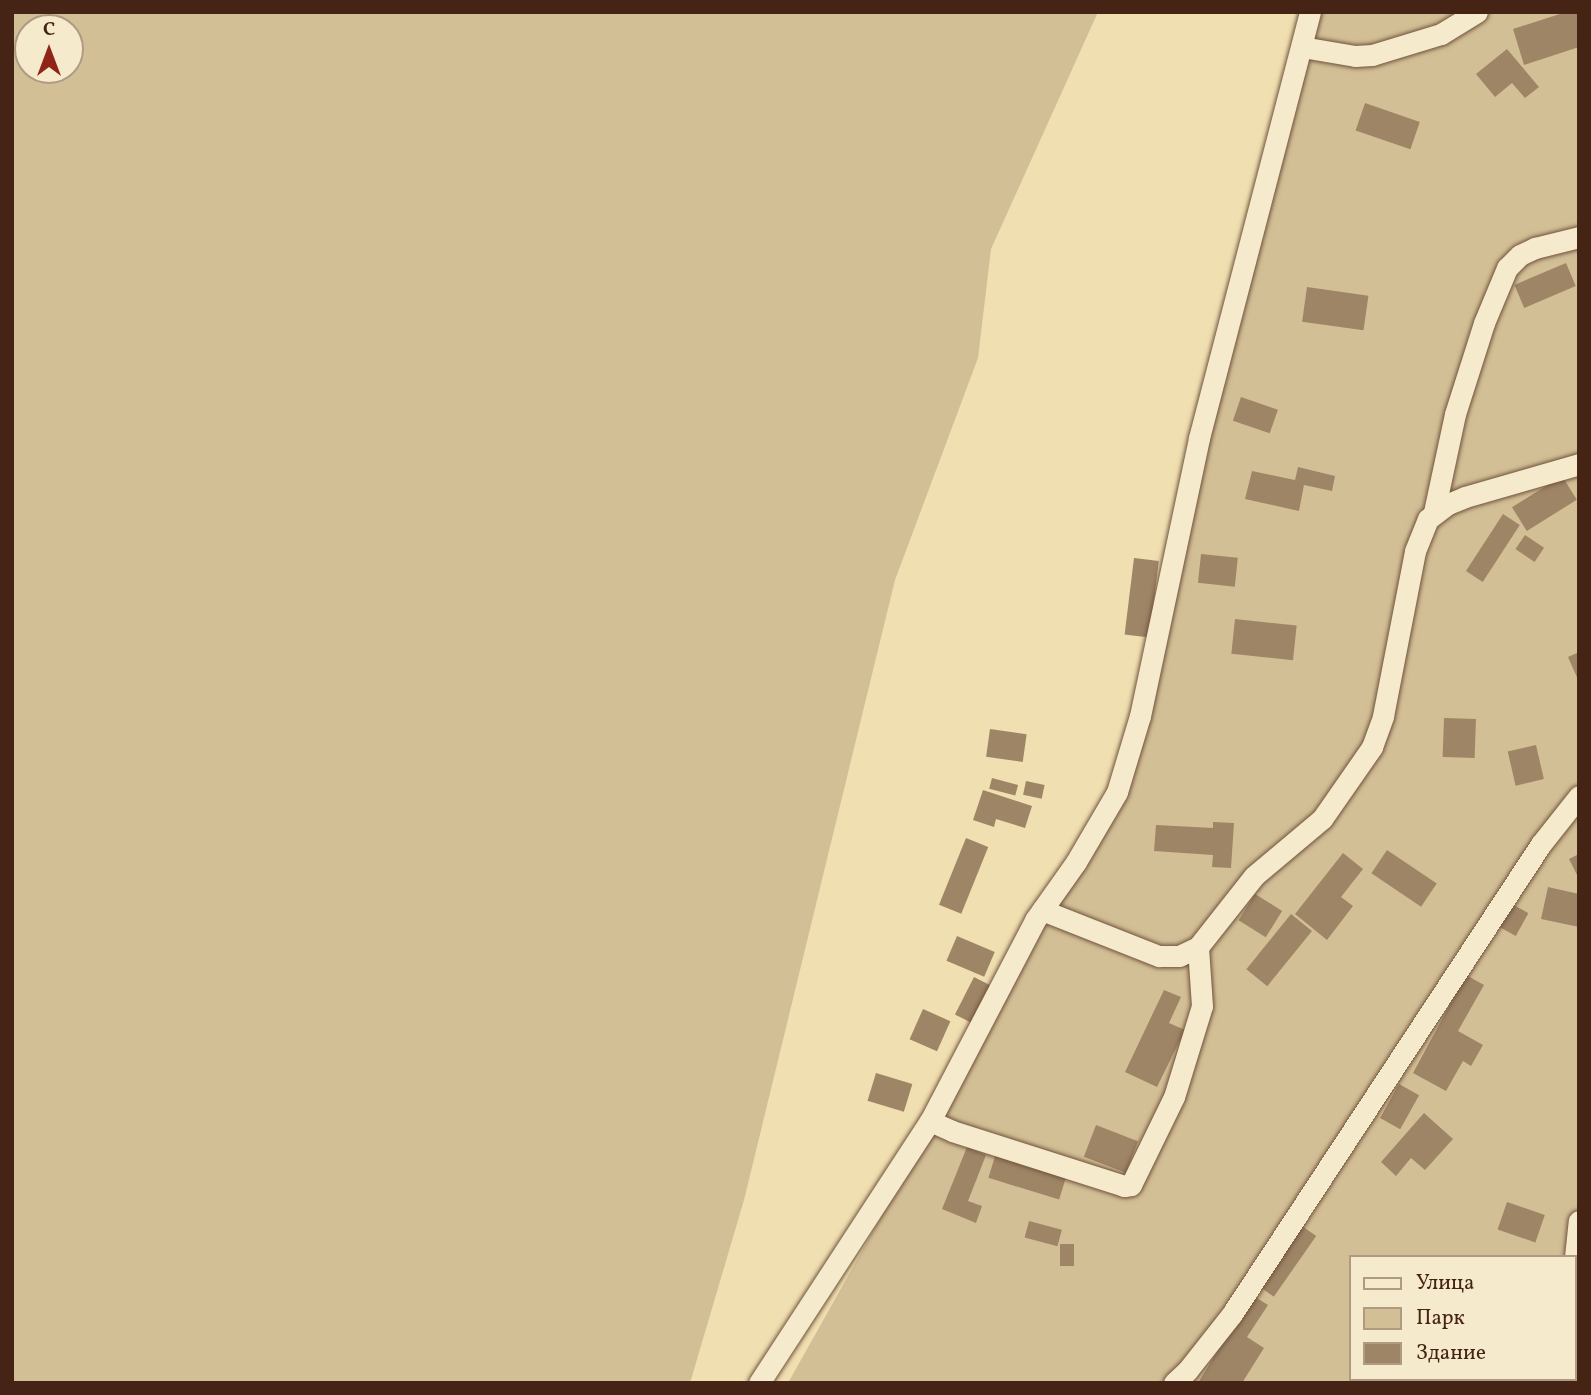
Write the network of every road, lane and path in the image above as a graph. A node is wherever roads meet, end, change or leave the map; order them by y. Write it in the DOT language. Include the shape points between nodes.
graph roads {
  1 [pos="1310,12"];
  2 [pos="1476,12"];
  3 [pos="1302,47"];
  4 [pos="1579,237"];
  5 [pos="1579,464"];
  6 [pos="1434,512"];
  7 [pos="1579,796"];
  8 [pos="1042,910"];
  9 [pos="1198,947"];
  10 [pos="930,1121"];
  11 [pos="1579,1221"];
  12 [pos="1575,1255"];
  13 [pos="759,1383"];
  14 [pos="1174,1383"];
  1 -- 3 [label="street"];
  2 -- 3 [label="street" via="1441,34 1372,55"];
  3 -- 8 [label="street" via="1199,438 1130,757 1098,827"];
  4 -- 6 [label="street" via="1535,248 1507,268 1455,414"];
  5 -- 6 [label="street" via="1465,497"];
  6 -- 9 [label="street" via="1422,528 1415,551 1383,716 1372,747 1322,819 1254,876"];
  7 -- 14 [label="street" via="1541,844 1239,1304"];
  8 -- 9 [label="street" via="1159,956 1179,956"];
  8 -- 10 [label="street"];
  9 -- 10 [label="street" via="1202,1006 1174,1097 1131,1185 1031,1157"];
  10 -- 13 [label="street"];
  11 -- 12 [label="street"];
}
